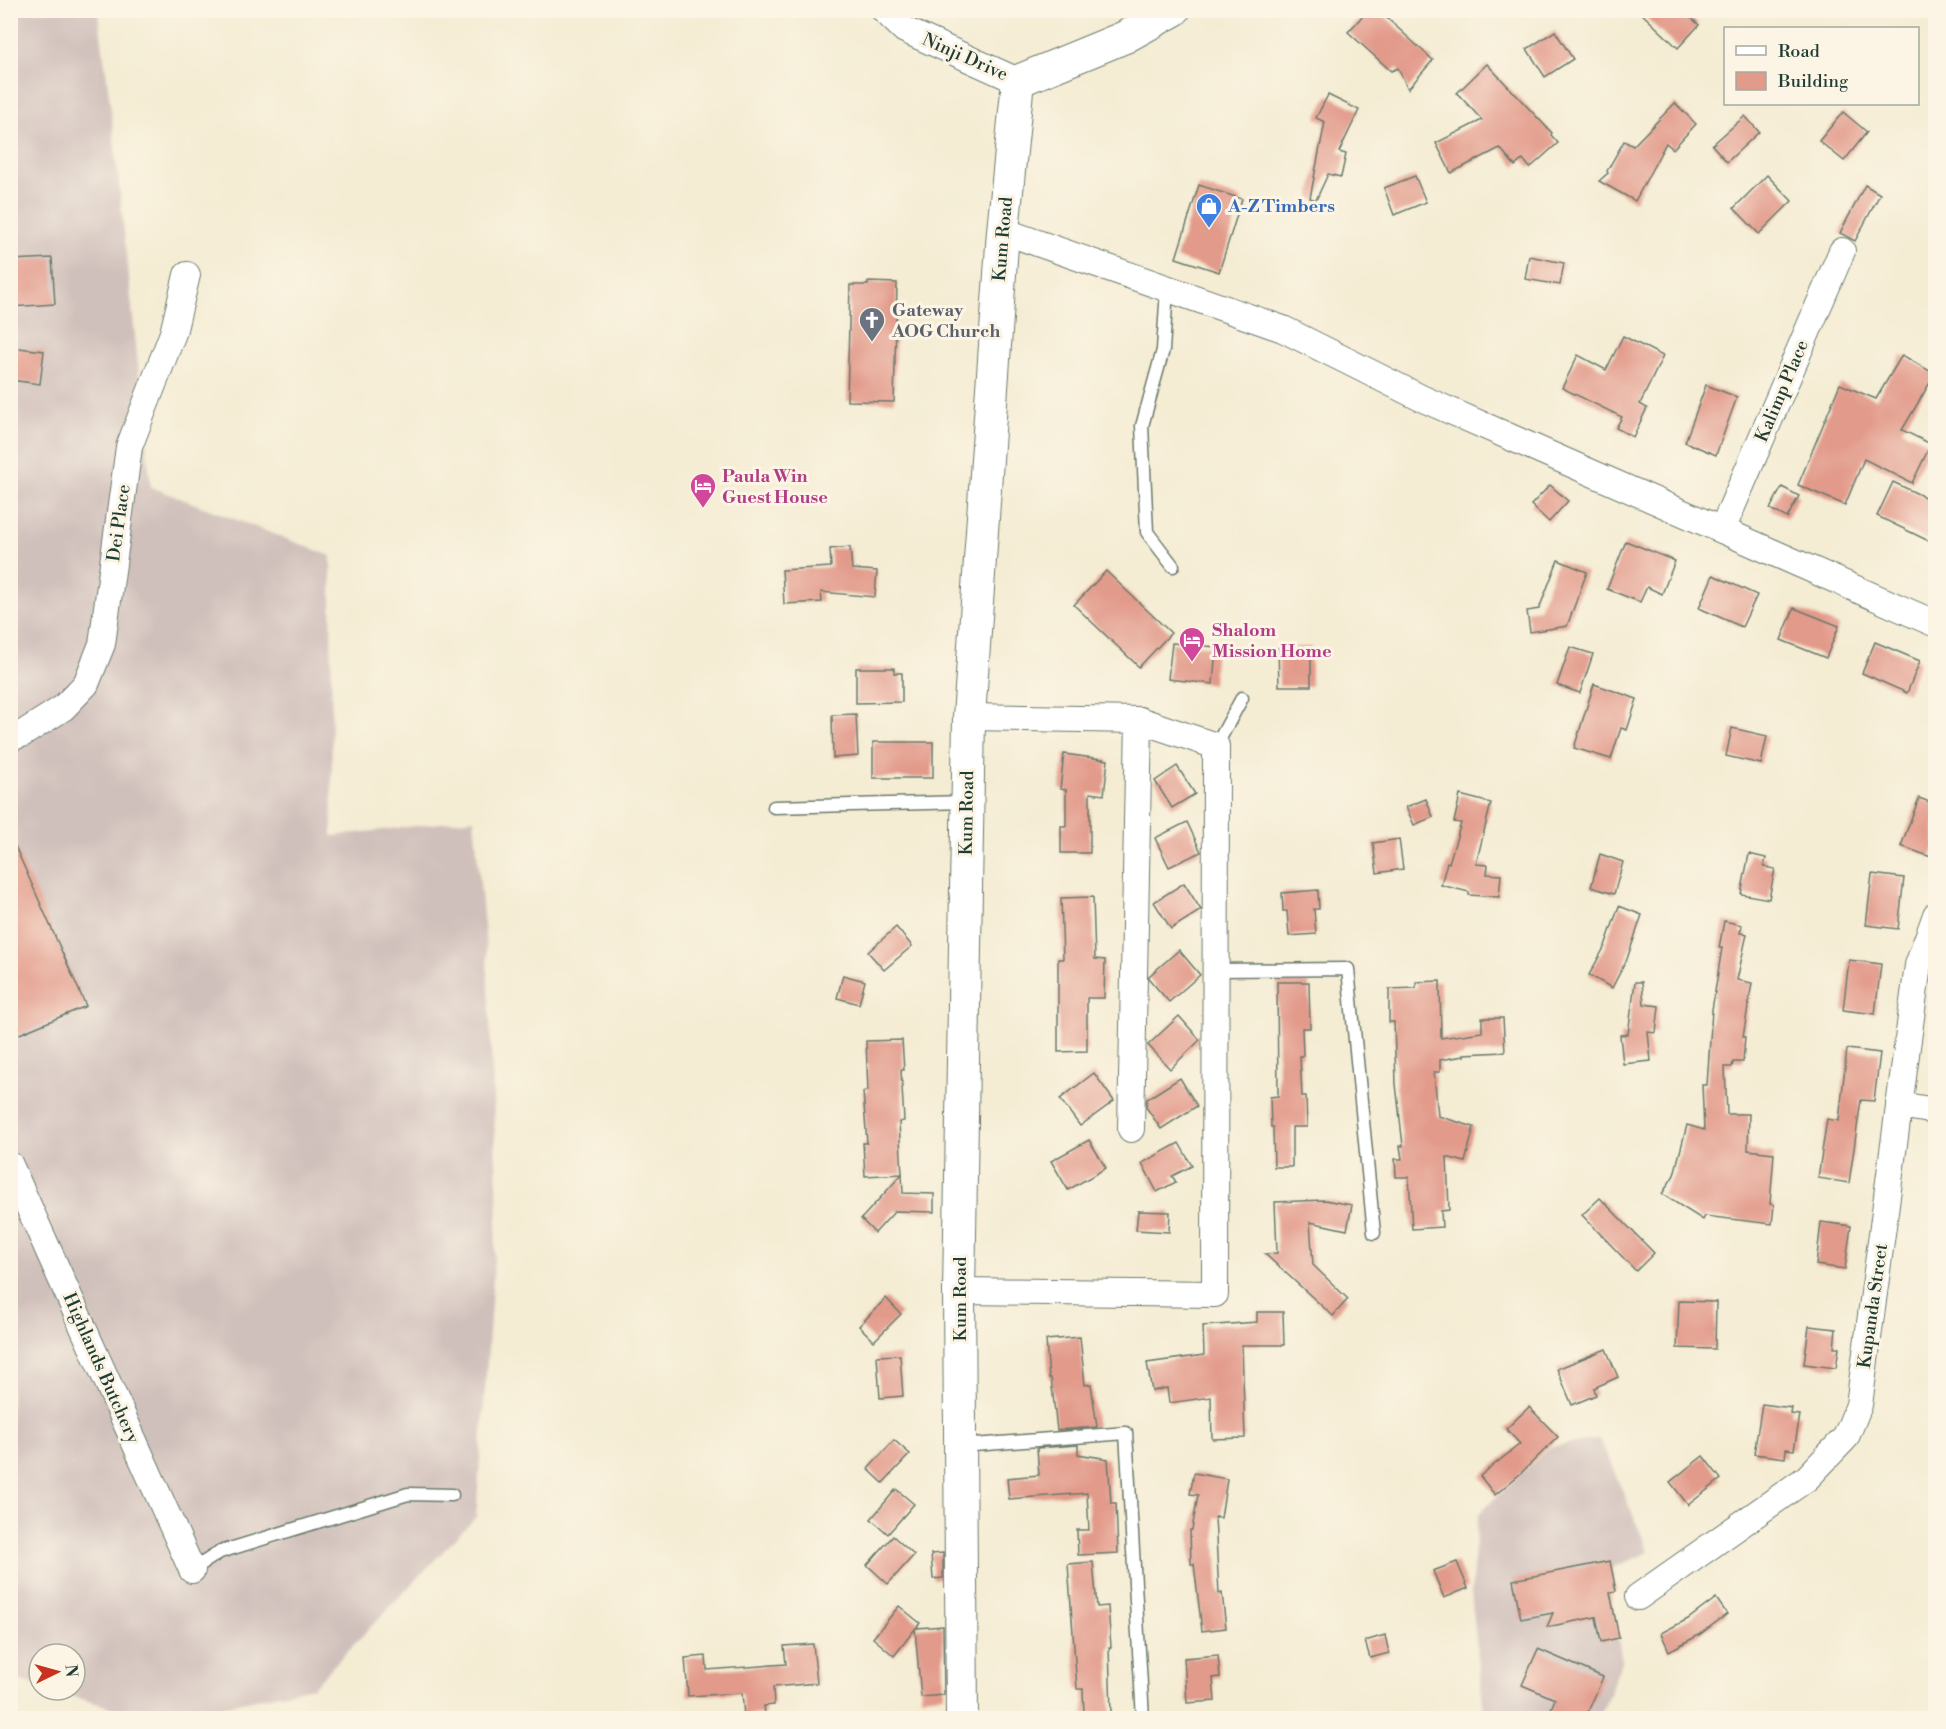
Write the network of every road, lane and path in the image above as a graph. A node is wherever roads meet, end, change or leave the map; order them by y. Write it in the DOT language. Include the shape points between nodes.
graph roads {
  1 [pos="884,10"];
  2 [pos="1174,10"];
  3 [pos="1018,81"];
  4 [pos="1003,231"];
  5 [pos="1842,251"];
  6 [pos="187,275"];
  7 [pos="1167,289"];
  8 [pos="1722,530"];
  9 [pos="1173,566"];
  10 [pos="1935,624"];
  11 [pos="1242,698"];
  12 [pos="969,717"];
  13 [pos="1139,720"];
  14 [pos="10,738"];
  15 [pos="1216,746"];
  16 [pos="967,802"];
  17 [pos="774,807"];
  18 [pos="1935,915"];
  19 [pos="1215,970"];
  20 [pos="1899,1105"];
  21 [pos="1935,1111"];
  22 [pos="1131,1129"];
  23 [pos="10,1165"];
  24 [pos="1374,1233"];
  25 [pos="959,1291"];
  26 [pos="960,1446"];
  27 [pos="452,1495"];
  28 [pos="192,1570"];
  29 [pos="1638,1597"];
  30 [pos="962,1719"];
  31 [pos="1143,1719"];
  1 -- 3 [label="street, Ninji Drive" via="905,30"];
  2 -- 3 [label="street" via="1125,37"];
  3 -- 4 [label="street, Kum Road"];
  4 -- 7 [label="street"];
  4 -- 12 [label="street, Kum Road"];
  5 -- 8 [label="street, Kalimp Place"];
  6 -- 14 [label="street, Dei Place" via="173,333 129,447 102,644 86,684 63,708"];
  7 -- 8 [label="street" via="1283,329 1421,398"];
  7 -- 9 [label="lane" via="1163,350 1142,426 1147,532"];
  8 -- 10 [label="street"];
  11 -- 15 [label="lane"];
  12 -- 13 [label="street"];
  12 -- 16 [label="street, Kum Road"];
  13 -- 15 [label="street"];
  13 -- 22 [label="street"];
  15 -- 19 [label="street"];
  16 -- 17 [label="lane"];
  16 -- 25 [label="street, Kum Road"];
  18 -- 20 [label="street, Kupanda Street" via="1918,965"];
  19 -- 24 [label="lane" via="1348,969"];
  19 -- 25 [label="street" via="1215,1294"];
  20 -- 21 [label="street"];
  20 -- 29 [label="street, Kupanda Street" via="1859,1405 1846,1437 1808,1478"];
  23 -- 28 [label="street, Highlands Butchery"];
  25 -- 26 [label="street, Kum Road"];
  26 -- 30 [label="street, Kum Road"];
  26 -- 31 [label="lane" via="1126,1433"];
  27 -- 28 [label="lane" via="408,1494 220,1552"];
}
